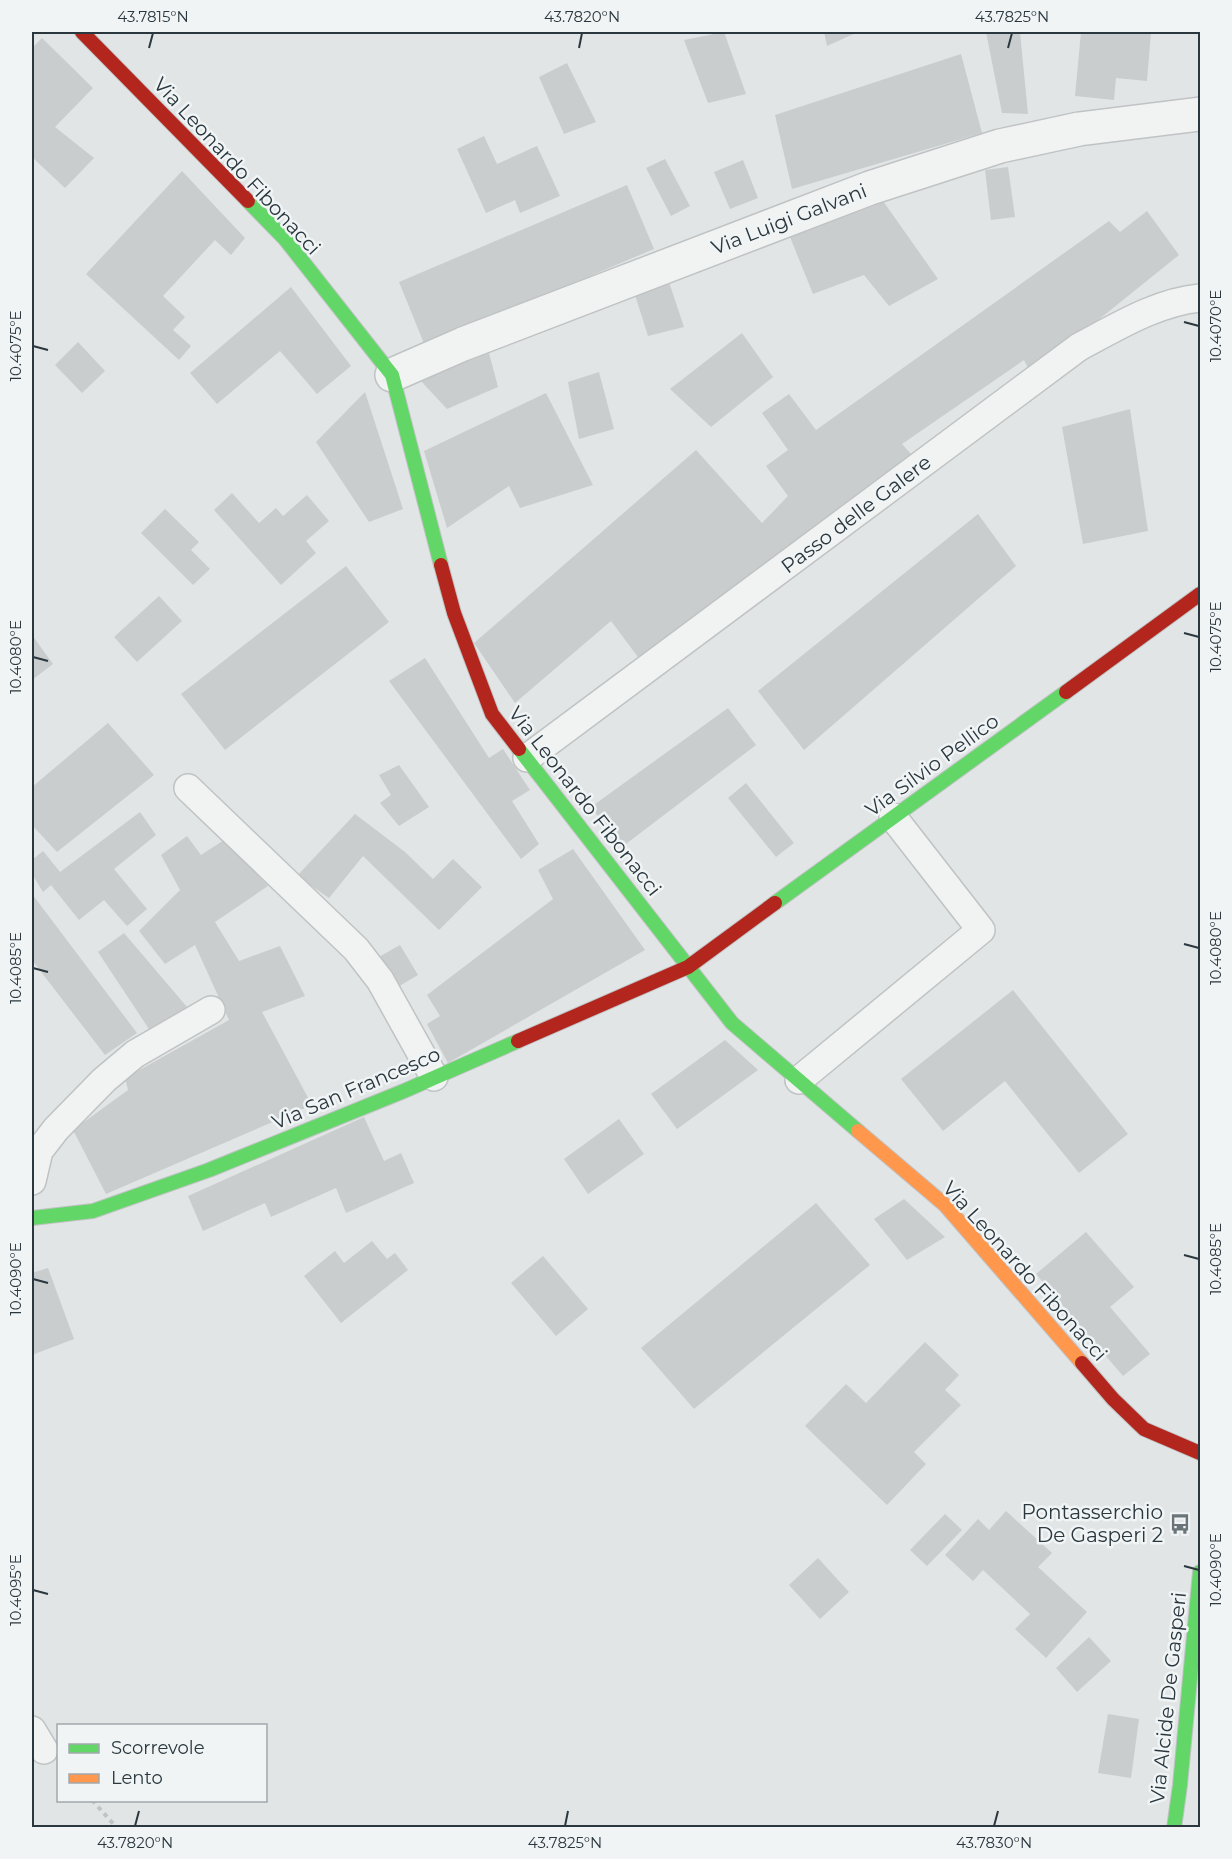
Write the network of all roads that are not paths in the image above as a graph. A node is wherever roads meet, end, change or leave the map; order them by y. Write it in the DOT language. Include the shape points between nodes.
graph roads {
  1 [pos="82,32"];
  2 [pos="1200,114"];
  3 [pos="1200,298"];
  4 [pos="392,375"];
  5 [pos="1200,594"];
  6 [pos="527,759"];
  7 [pos="188,788"];
  8 [pos="893,817"];
  9 [pos="688,967"];
  10 [pos="211,1010"];
  11 [pos="434,1077"];
  12 [pos="799,1080"];
  13 [pos="32,1181"];
  14 [pos="32,1188"];
  15 [pos="34,1218"];
  16 [pos="1200,1453"];
  17 [pos="1200,1572"];
  18 [pos="1174,1827"];
  1 -- 4 [label="street, Via Leonardo Fibonacci" via="285,239"];
  2 -- 4 [label="street, Via Luigi Galvani" via="1079,129 967,156 859,192"];
  3 -- 6 [label="lane, Passo delle Galere" via="1156,309 1079,347"];
  4 -- 6 [label="street, Via Leonardo Fibonacci" via="454,613 492,714"];
  5 -- 8 [label="street, Via Silvio Pellico"];
  6 -- 9 [label="street, Via Leonardo Fibonacci"];
  7 -- 11 [label="lane" via="356,949 380,980"];
  8 -- 9 [label="street, Via Silvio Pellico"];
  8 -- 12 [label="lane" via="981,930"];
  9 -- 11 [label="street, Via San Francesco"];
  9 -- 12 [label="street, Via Leonardo Fibonacci" via="732,1023"];
  10 -- 13 [label="lane" via="135,1054 104,1080 39,1151"];
  11 -- 15 [label="street, Via San Francesco" via="209,1170 93,1212"];
  12 -- 16 [label="street, Via Leonardo Fibonacci" via="945,1205 1113,1399 1144,1429"];
  14 -- 15 [label="lane"];
  17 -- 18 [label="street, Via Alcide De Gasperi"];
}
